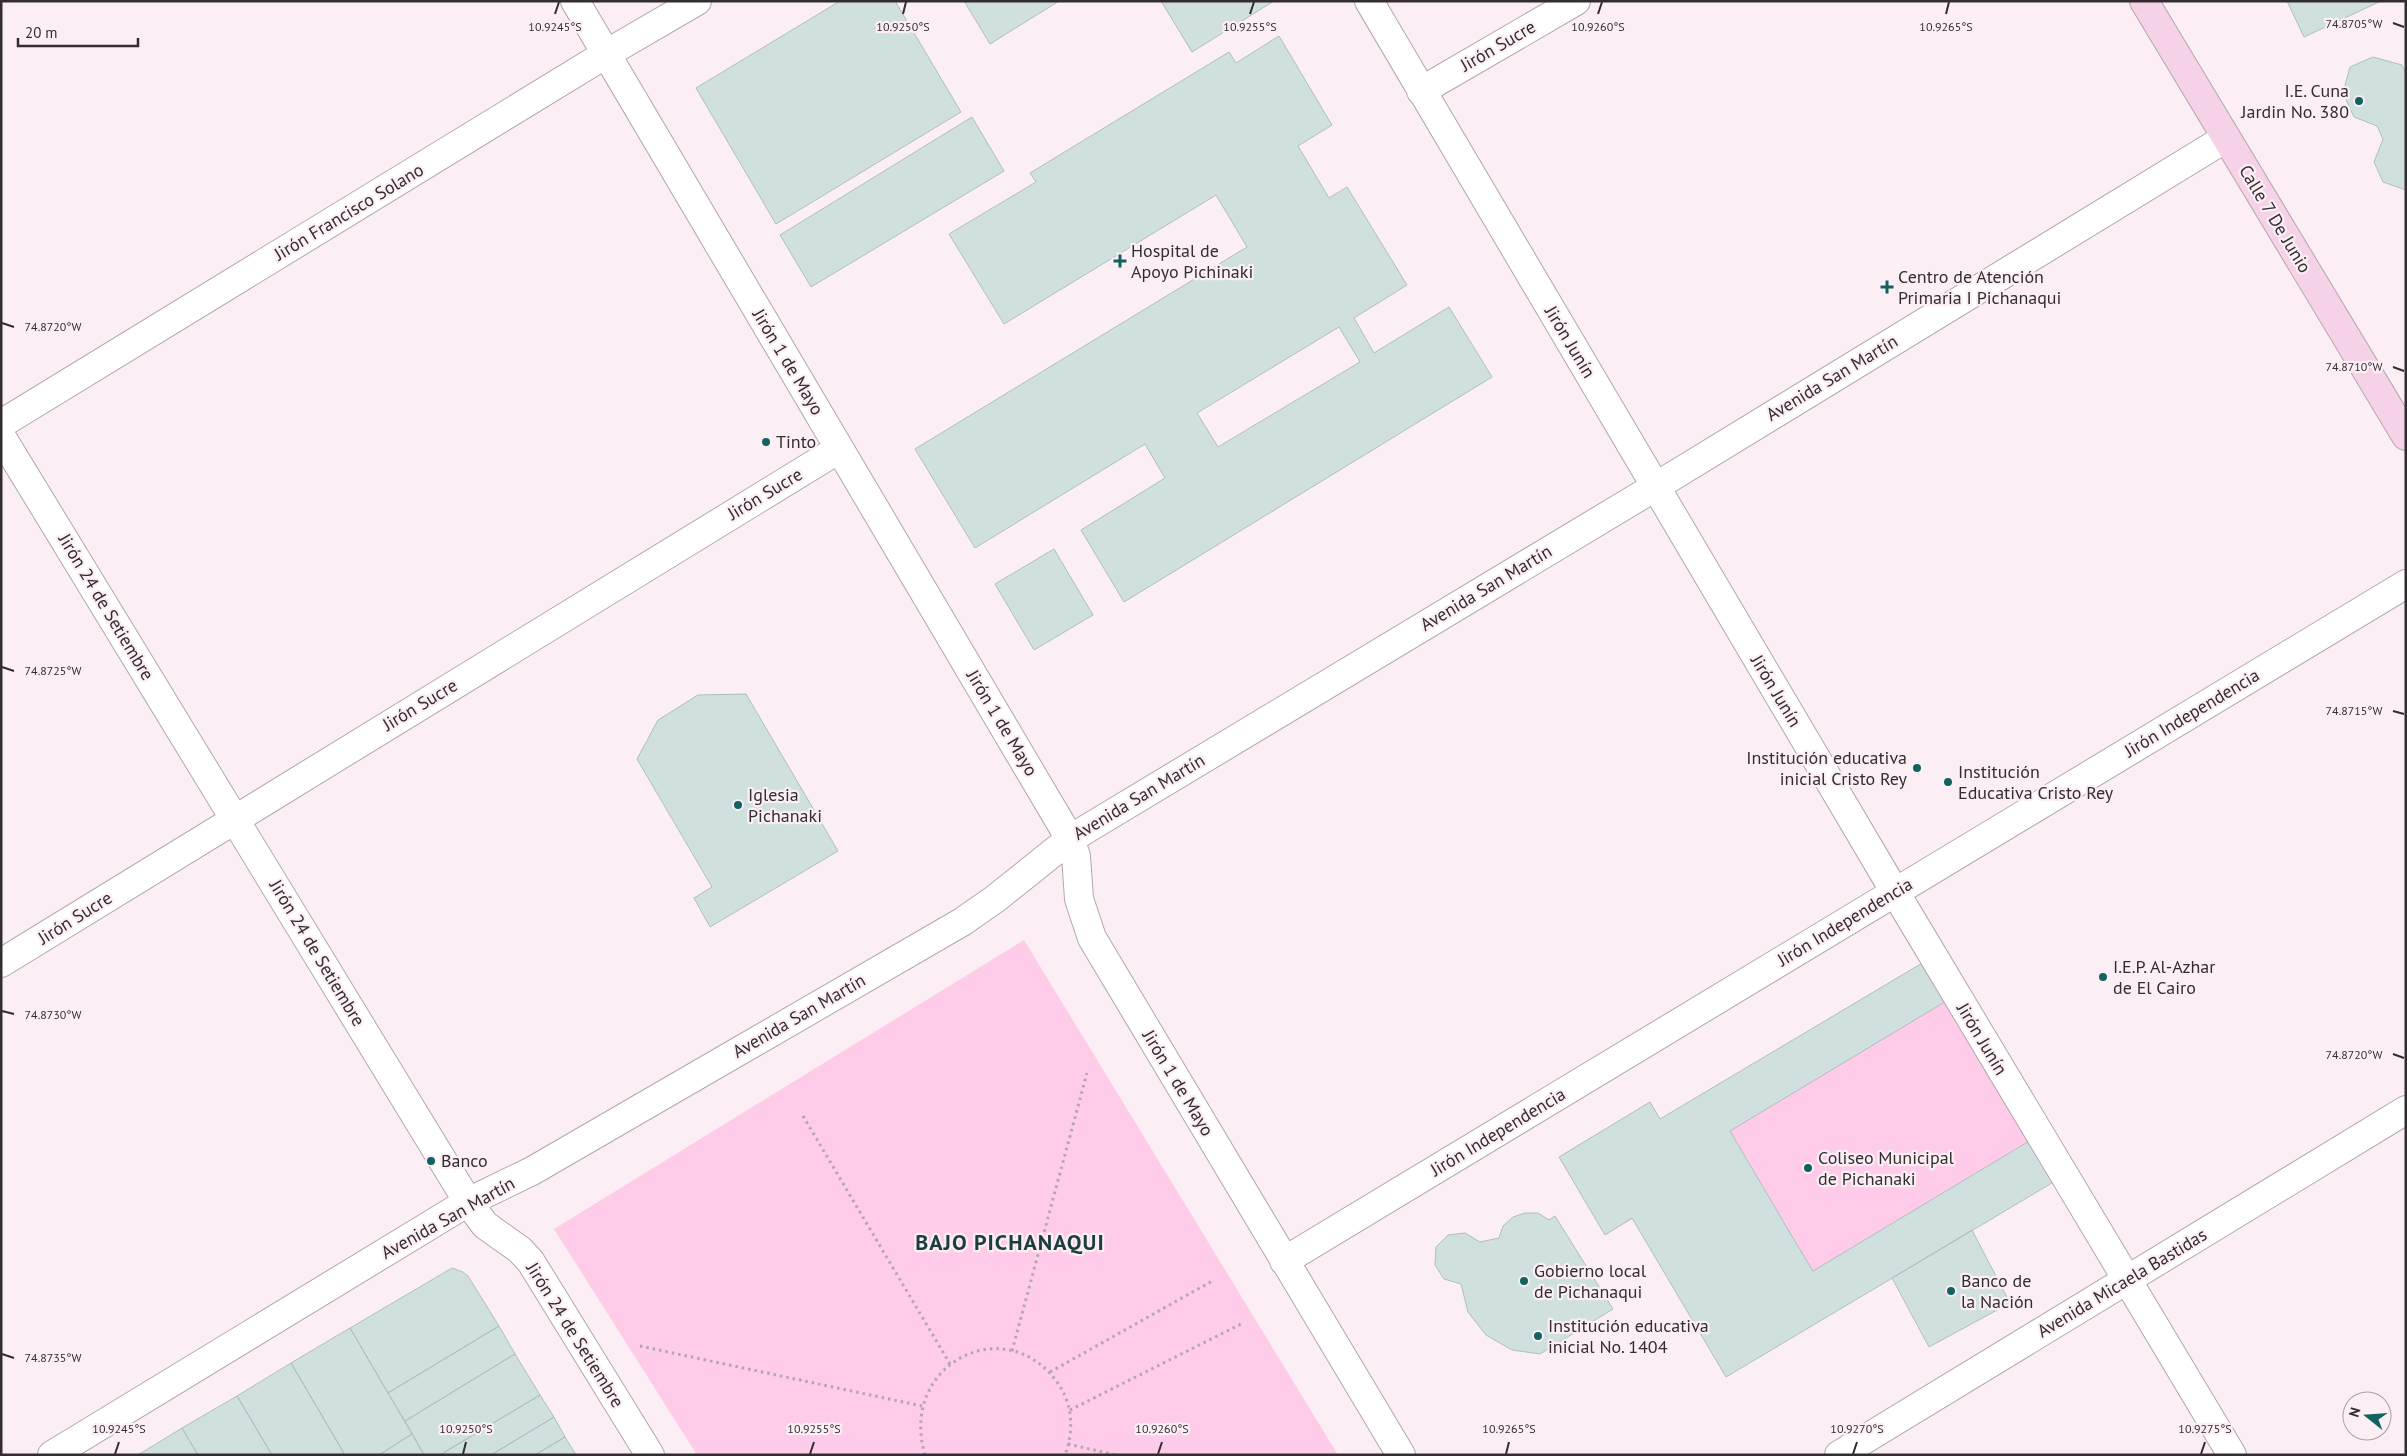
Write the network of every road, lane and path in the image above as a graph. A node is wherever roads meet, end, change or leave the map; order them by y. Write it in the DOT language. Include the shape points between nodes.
graph roads {
  1 [pos="575,1"];
  2 [pos="697,1"];
  3 [pos="1370,1"];
  4 [pos="1576,1"];
  5 [pos="2144,1"];
  6 [pos="606,54"];
  7 [pos="1421,91"];
  8 [pos="2226,138"];
  9 [pos="1,424"];
  10 [pos="1,436"];
  11 [pos="2406,436"];
  12 [pos="839,449"];
  13 [pos="1655,486"];
  14 [pos="2406,584"];
  15 [pos="235,818"];
  16 [pos="1070,839"];
  17 [pos="1895,892"];
  18 [pos="1,963"];
  19 [pos="1087,1074"];
  20 [pos="2406,1110"];
  21 [pos="803,1116"];
  22 [pos="468,1202"];
  23 [pos="1284,1261"];
  24 [pos="1214,1280"];
  25 [pos="2126,1280"];
  26 [pos="1241,1324"];
  27 [pos="640,1346"];
  28 [pos="1012,1351"];
  29 [pos="950,1364"];
  30 [pos="1050,1372"];
  31 [pos="922,1406"];
  32 [pos="1070,1410"];
  33 [pos="1068,1444"];
  34 [pos="52,1455"];
  35 [pos="650,1455"];
  36 [pos="925,1455"];
  37 [pos="1066,1455"];
  38 [pos="1116,1455"];
  39 [pos="1401,1455"];
  40 [pos="1839,1455"];
  41 [pos="2232,1455"];
  1 -- 6 [label="street, Jirón 1 de Mayo"];
  2 -- 6 [label="street, Jirón Francisco Solano"];
  3 -- 7 [label="street, Jirón Junín"];
  4 -- 7 [label="street, Jirón Sucre"];
  5 -- 8 [label="street, Calle 7 De Junio"];
  6 -- 9 [label="street, Jirón Francisco Solano"];
  6 -- 12 [label="street, Jirón 1 de Mayo"];
  7 -- 13 [label="street, Jirón Junín"];
  8 -- 11 [label="street, Calle 7 De Junio"];
  8 -- 13 [label="street, Avenida San Martín"];
  10 -- 15 [label="street, Jirón 24 de Setiembre"];
  12 -- 15 [label="street, Jirón Sucre"];
  12 -- 16 [label="street, Jirón 1 de Mayo"];
  13 -- 16 [label="street, Avenida San Martín"];
  13 -- 17 [label="street, Jirón Junín"];
  14 -- 17 [label="street, Jirón Independencia"];
  15 -- 18 [label="street, Jirón Sucre"];
  15 -- 22 [label="street, Jirón 24 de Setiembre"];
  16 -- 22 [label="street, Avenida San Martín" via="962,922 532,1171"];
  16 -- 23 [label="street, Jirón 1 de Mayo" via="1076,856 1079,899 1092,938"];
  17 -- 23 [label="street, Jirón Independencia"];
  17 -- 25 [label="street, Jirón Junín"];
  19 -- 28 [label="path"];
  20 -- 25 [label="street, Avenida Micaela Bastidas"];
  21 -- 29 [label="path"];
  22 -- 34 [label="street, Avenida San Martín"];
  22 -- 35 [label="street, Jirón 24 de Setiembre" via="485,1226 516,1246 531,1262"];
  23 -- 39 [label="street, Jirón 1 de Mayo"];
  24 -- 30 [label="path"];
  25 -- 40 [label="street, Avenida Micaela Bastidas"];
  25 -- 41 [label="street, Jirón Junín"];
  26 -- 32 [label="path"];
  27 -- 31 [label="path"];
  28 -- 29 [label="path" via="990,1349 969,1353"];
  28 -- 30 [label="path" via="1033,1358"];
  29 -- 31 [label="path" via="936,1378"];
  30 -- 32 [label="path" via="1063,1390"];
  31 -- 36 [label="path" via="920,1437"];
  32 -- 33 [label="path"];
  33 -- 37 [label="path"];
  33 -- 38 [label="path"];
}
